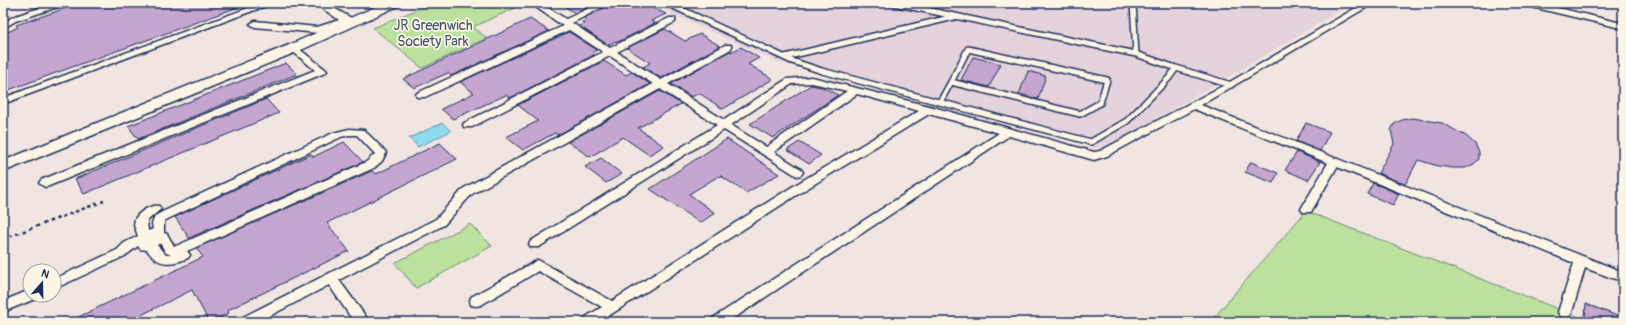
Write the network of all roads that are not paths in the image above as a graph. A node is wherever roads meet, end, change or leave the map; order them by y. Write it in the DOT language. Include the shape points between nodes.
graph roads {
  1 [pos="62,3"];
  2 [pos="270,3"];
  3 [pos="319,3"];
  4 [pos="385,3"];
  5 [pos="394,3"];
  6 [pos="534,3"];
  7 [pos="607,3"];
  8 [pos="668,3"];
  9 [pos="893,3"];
  10 [pos="1132,3"];
  11 [pos="1370,3"];
  12 [pos="1526,3"];
  13 [pos="956,16"];
  14 [pos="346,20"];
  15 [pos="672,20"];
  16 [pos="255,24"];
  17 [pos="567,25"];
  18 [pos="3,26"];
  19 [pos="1623,26"];
  20 [pos="728,47"];
  21 [pos="294,48"];
  22 [pos="610,52"];
  23 [pos="1136,54"];
  24 [pos="785,57"];
  25 [pos="1176,68"];
  26 [pos="950,82"];
  27 [pos="660,84"];
  28 [pos="1231,86"];
  29 [pos="855,90"];
  30 [pos="421,95"];
  31 [pos="3,101"];
  32 [pos="940,102"];
  33 [pos="1192,105"];
  34 [pos="929,109"];
  35 [pos="468,125"];
  36 [pos="724,125"];
  37 [pos="1008,132"];
  38 [pos="766,152"];
  39 [pos="1334,162"];
  40 [pos="3,167"];
  41 [pos="797,172"];
  42 [pos="45,183"];
  43 [pos="155,209"];
  44 [pos="1307,209"];
  45 [pos="161,234"];
  46 [pos="147,240"];
  47 [pos="535,244"];
  48 [pos="184,255"];
  49 [pos="1581,261"];
  50 [pos="1619,276"];
  51 [pos="331,278"];
  52 [pos="62,280"];
  53 [pos="22,299"];
  54 [pos="476,300"];
  55 [pos="3,307"];
  56 [pos="612,307"];
  57 [pos="1566,312"];
  58 [pos="360,321"];
  59 [pos="246,322"];
  60 [pos="589,322"];
  61 [pos="718,322"];
  1 -- 18 [label="lane" via="14,19"];
  2 -- 31 [label="street"];
  3 -- 14 [label="street"];
  4 -- 14 [label="street"];
  5 -- 21 [label="street"];
  6 -- 17 [label="street"];
  7 -- 17 [label="street"];
  8 -- 24 [label="lane"];
  9 -- 13 [label="lane"];
  10 -- 23 [label="lane"];
  11 -- 28 [label="street"];
  12 -- 19 [label="lane"];
  13 -- 23 [label="lane"];
  13 -- 24 [label="lane"];
  14 -- 16 [label="street" via="318,30"];
  15 -- 22 [label="street"];
  17 -- 22 [label="street"];
  17 -- 30 [label="street"];
  20 -- 27 [label="street"];
  21 -- 40 [label="street"];
  21 -- 42 [label="street" via="322,71"];
  22 -- 27 [label="street"];
  22 -- 35 [label="street"];
  23 -- 25 [label="lane"];
  24 -- 32 [label="lane" via="822,71"];
  25 -- 28 [label="lane"];
  25 -- 32 [label="lane" via="1127,121 1091,142"];
  26 -- 26 [label="lane" via="968,49 1107,80 1100,103 1080,114"];
  26 -- 32 [label="lane"];
  27 -- 36 [label="street"];
  27 -- 51 [label="street" via="468,191 440,222"];
  28 -- 33 [label="street"];
  29 -- 34 [label="street"];
  29 -- 36 [label="street" via="812,80 790,81"];
  29 -- 38 [label="street"];
  33 -- 37 [label="street" via="1103,154 1094,156"];
  33 -- 39 [label="street"];
  34 -- 37 [label="street"];
  34 -- 56 [label="street"];
  36 -- 38 [label="street"];
  36 -- 47 [label="street"];
  37 -- 61 [label="street"];
  38 -- 41 [label="street"];
  39 -- 44 [label="street"];
  39 -- 49 [label="street"];
  43 -- 46 [label="street" via="141,219 140,225"];
  45 -- 45 [label="street" via="159,219 166,215 337,135 360,132 381,153 370,165 177,251 170,250"];
  45 -- 46 [label="street"];
  46 -- 48 [label="street" via="158,258 173,260"];
  46 -- 52 [label="street" via="131,252 121,253"];
  49 -- 50 [label="street"];
  49 -- 57 [label="street"];
  51 -- 58 [label="street"];
  51 -- 59 [label="street"];
  53 -- 55 [label="street"];
  54 -- 56 [label="street" via="538,265"];
  56 -- 60 [label="street"];
}
